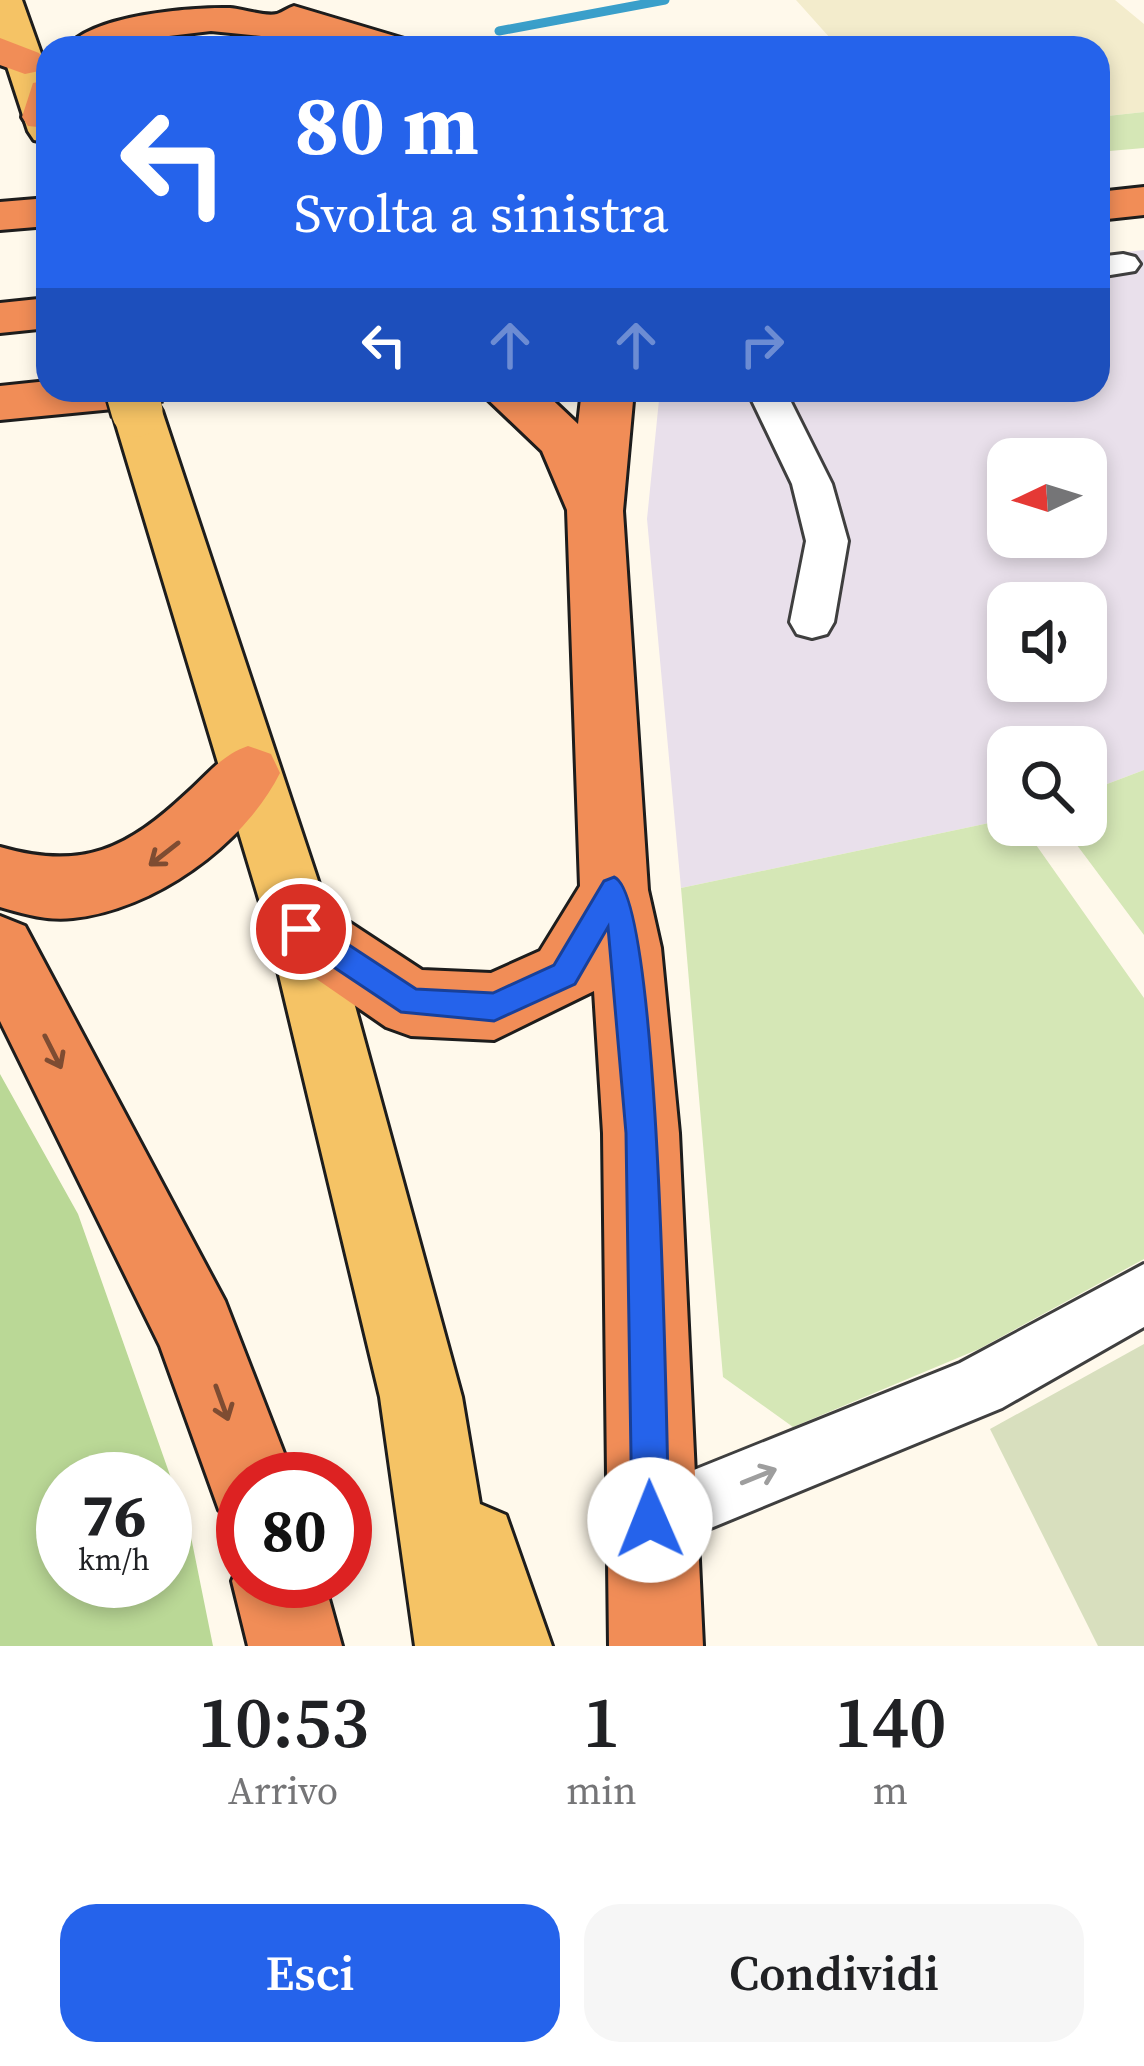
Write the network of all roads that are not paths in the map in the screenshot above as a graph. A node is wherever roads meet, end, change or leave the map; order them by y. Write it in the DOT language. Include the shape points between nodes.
graph roads {
  1 [pos="4,0"];
  2 [pos="208,0"];
  3 [pos="119,36"];
  4 [pos="308,36"];
  5 [pos="358,36"];
  6 [pos="33,90"];
  7 [pos="36,213"];
  8 [pos="0,216"];
  9 [pos="36,283"];
  10 [pos="0,287"];
  11 [pos="36,315"];
  12 [pos="0,318"];
  13 [pos="36,401"];
  14 [pos="88,402"];
  15 [pos="124,402"];
  16 [pos="523,402"];
  17 [pos="607,402"];
  18 [pos="772,402"];
  19 [pos="0,403"];
  20 [pos="0,415"];
  21 [pos="595,511"];
  22 [pos="812,622"];
  23 [pos="248,773"];
  24 [pos="0,877"];
  25 [pos="614,890"];
  26 [pos="301,929"];
  27 [pos="0,948"];
  28 [pos="1144,1294"];
  29 [pos="421,1397"];
  30 [pos="240,1452"];
  31 [pos="650,1520"];
  32 [pos="285,1608"];
  33 [pos="295,1646"];
  34 [pos="460,1646"];
  35 [pos="507,1646"];
  36 [pos="656,1646"];
  1 -- 6 [label="main road"];
  2 -- 5 [label="highway"];
  3 -- 4 [label="highway" via="221,20"];
  7 -- 8 [label="highway"];
  9 -- 10 [label="highway"];
  11 -- 12 [label="highway"];
  13 -- 19 [label="highway"];
  14 -- 20 [label="highway"];
  15 -- 23 [label="main road"];
  16 -- 21 [label="highway" via="546,417 577,458"];
  17 -- 21 [label="highway"];
  18 -- 22 [label="street" via="812,484 827,541"];
  21 -- 25 [label="highway"];
  23 -- 24 [label="highway, one-way" via="210,817 148,866 92,885 28,890"];
  23 -- 26 [label="main road"];
  25 -- 26 [label="highway" via="565,974 494,1007 411,1003"];
  25 -- 31 [label="highway" via="641,1133"];
  26 -- 29 [label="main road"];
  27 -- 30 [label="highway, one-way" via="196,1330"];
  31 -- 28 [label="street, one-way" via="980,1387"];
  29 -- 34 [label="main road"];
  29 -- 35 [label="main road"];
  31 -- 36 [label="highway"];
  32 -- 33 [label="highway"];
}
